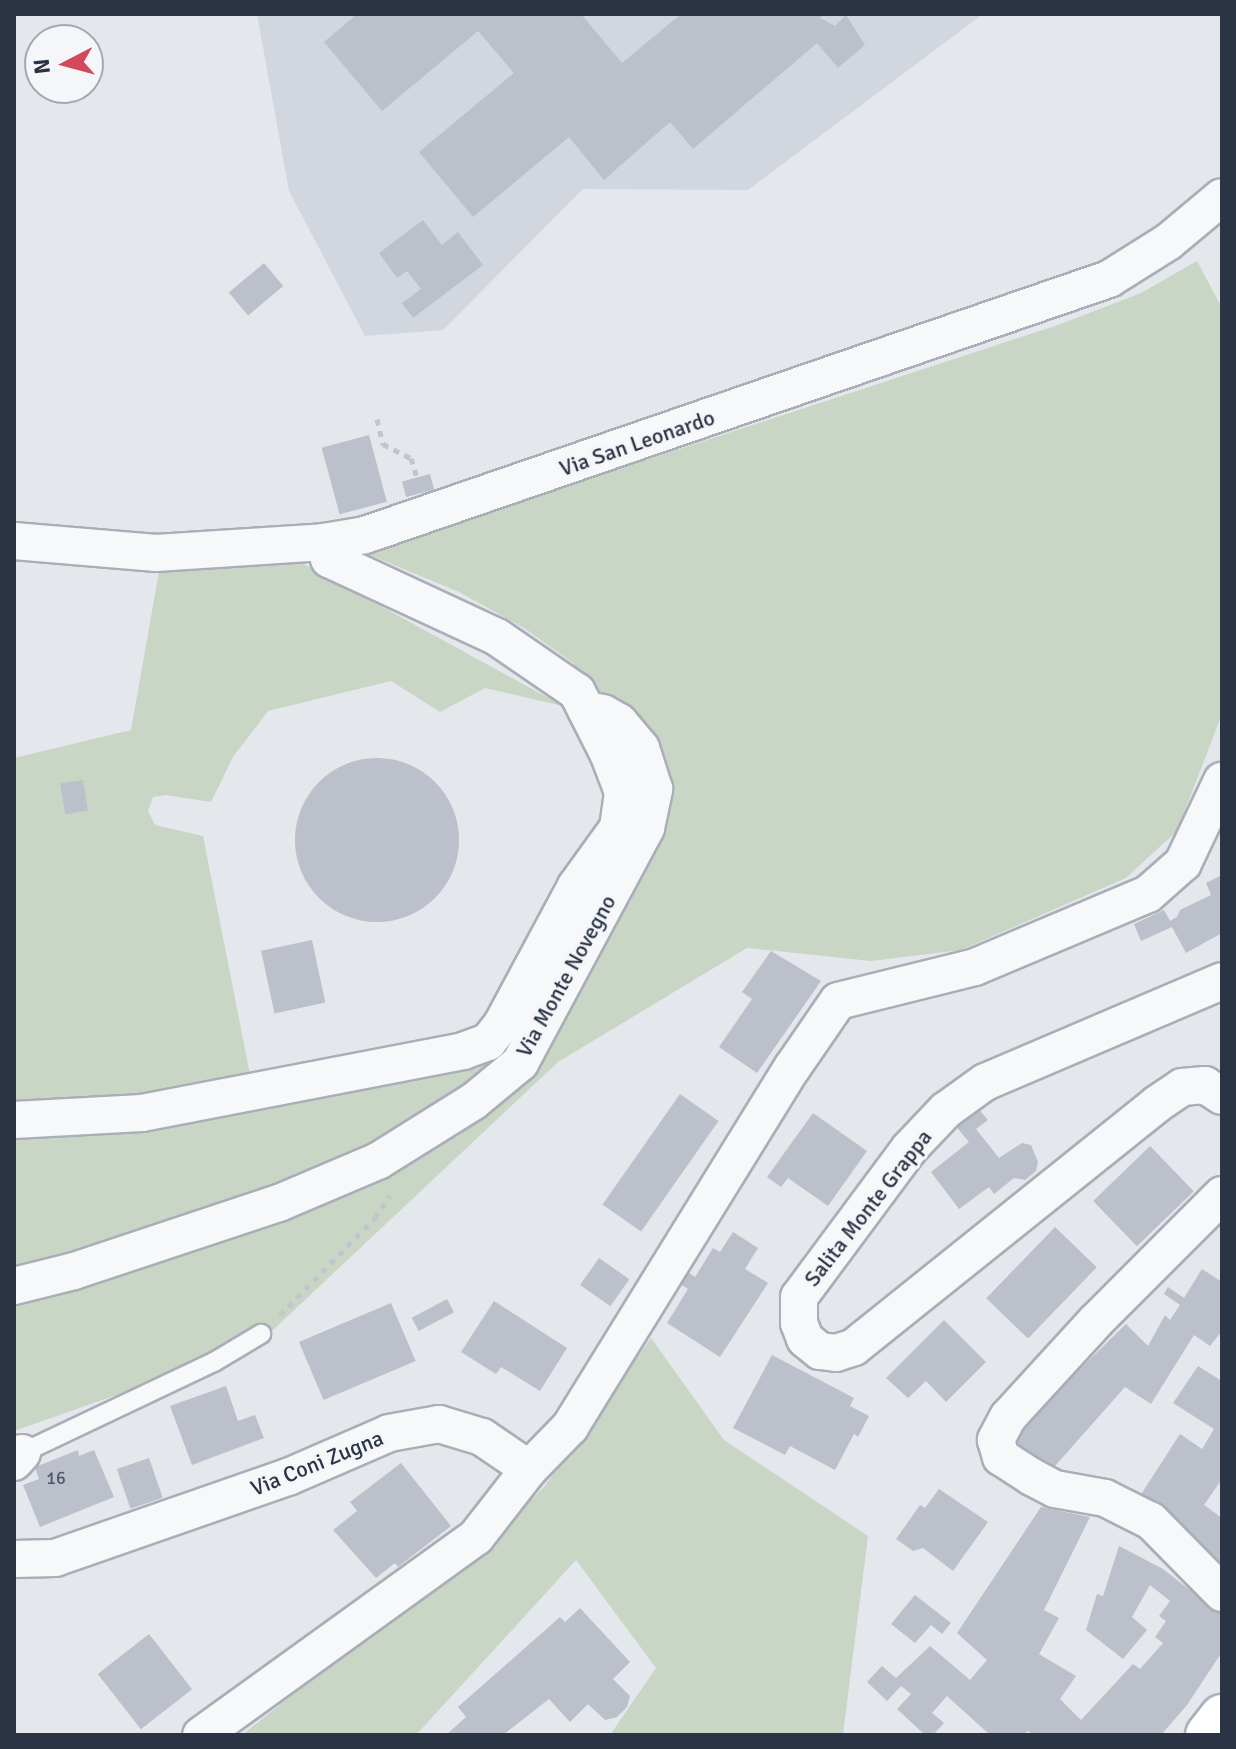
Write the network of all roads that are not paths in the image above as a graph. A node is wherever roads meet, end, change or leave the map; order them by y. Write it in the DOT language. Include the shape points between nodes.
graph roads {
  1 [pos="1222,197"];
  2 [pos="14,541"];
  3 [pos="324,542"];
  4 [pos="586,710"];
  5 [pos="1222,781"];
  6 [pos="1222,981"];
  7 [pos="1222,1096"];
  8 [pos="14,1120"];
  9 [pos="1222,1195"];
  10 [pos="14,1286"];
  11 [pos="261,1334"];
  12 [pos="18,1458"];
  13 [pos="529,1469"];
  14 [pos="14,1559"];
  15 [pos="1222,1593"];
  16 [pos="1222,1717"];
  17 [pos="201,1735"];
  18 [pos="1208,1735"];
  1 -- 3 [label="street, Via San Leonardo" via="1168,242 1109,279 428,515"];
  2 -- 3 [label="street, Via San Leonardo" via="156,553"];
  3 -- 4 [label="street, Via Monte Novegno" via="329,559 497,637 577,692"];
  4 -- 8 [label="street, Via Monte Novegno" via="623,792 618,828 576,886 488,1042 142,1113"];
  4 -- 10 [label="street, Via Monte Novegno" via="619,722 641,748 654,789 646,828 520,1063 474,1101 378,1161 279,1203"];
  5 -- 13 [label="street" via="1183,863 1148,894 975,967 838,1001 570,1427"];
  6 -- 7 [label="street, Salita Monte Grappa" via="985,1082 946,1110 909,1149 799,1297 805,1339 820,1351 854,1347 1157,1104 1182,1087 1205,1085"];
  9 -- 15 [label="street" via="1096,1321 1008,1417 996,1440 1001,1457 1032,1477 1055,1489 1105,1498 1151,1521"];
  11 -- 12 [label="lane"];
  13 -- 14 [label="street, Via Coni Zugna" via="482,1437 439,1424 389,1433 288,1477 55,1558"];
  13 -- 17 [label="street" via="476,1537"];
  16 -- 18 [label="main road"];
}
